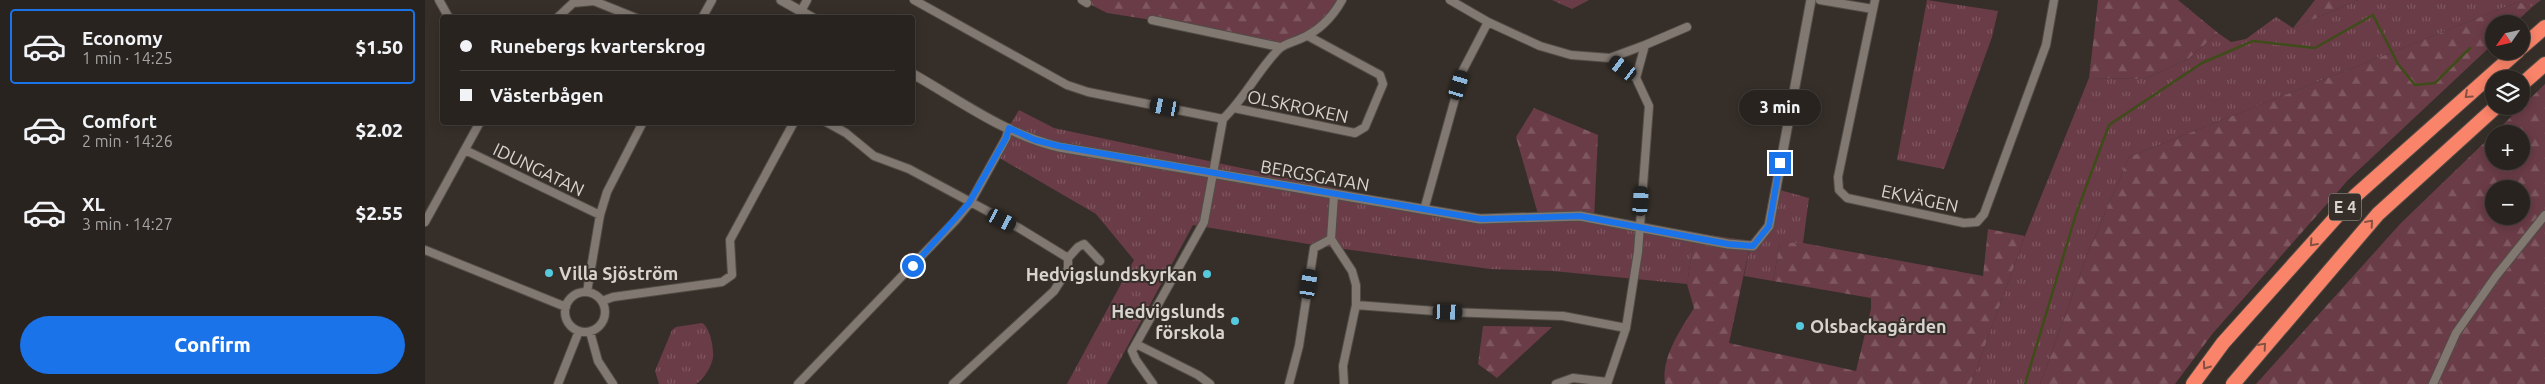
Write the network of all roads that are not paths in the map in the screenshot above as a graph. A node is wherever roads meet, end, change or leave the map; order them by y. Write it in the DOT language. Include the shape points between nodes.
graph roads {
  1 [pos="439,0"];
  2 [pos="712,0"];
  3 [pos="781,0"];
  4 [pos="807,0"];
  5 [pos="914,0"];
  6 [pos="1342,0"];
  7 [pos="1450,0"];
  8 [pos="1811,0"];
  9 [pos="1819,0"];
  10 [pos="1875,0"];
  11 [pos="2055,0"];
  12 [pos="1873,9"];
  13 [pos="801,11"];
  14 [pos="447,15"];
  15 [pos="560,15"];
  16 [pos="629,15"];
  17 [pos="704,15"];
  18 [pos="808,15"];
  19 [pos="1152,20"];
  20 [pos="1488,22"];
  21 [pos="1687,27"];
  22 [pos="2545,27"];
  23 [pos="1308,36"];
  24 [pos="2530,40"];
  25 [pos="1645,45"];
  26 [pos="1280,47"];
  27 [pos="1610,58"];
  28 [pos="2508,60"];
  29 [pos="2545,64"];
  30 [pos="915,75"];
  31 [pos="2530,77"];
  32 [pos="1636,78"];
  33 [pos="1235,108"];
  34 [pos="2487,115"];
  35 [pos="1223,119"];
  36 [pos="478,125"];
  37 [pos="641,125"];
  38 [pos="792,125"];
  39 [pos="831,125"];
  40 [pos="1009,128"];
  41 [pos="465,150"];
  42 [pos="1214,175"];
  43 [pos="1334,195"];
  44 [pos="969,203"];
  45 [pos="1424,210"];
  46 [pos="600,215"];
  47 [pos="2545,215"];
  48 [pos="425,222"];
  49 [pos="1639,226"];
  50 [pos="1331,239"];
  51 [pos="425,250"];
  52 [pos="1068,258"];
  53 [pos="1100,261"];
  54 [pos="587,292"];
  55 [pos="602,301"];
  56 [pos="1356,305"];
  57 [pos="566,307"];
  58 [pos="1626,328"];
  59 [pos="579,331"];
  60 [pos="590,332"];
  61 [pos="1137,344"];
  62 [pos="1607,383"];
  63 [pos="558,384"];
  64 [pos="613,384"];
  65 [pos="798,384"];
  66 [pos="953,384"];
  67 [pos="1153,384"];
  68 [pos="1210,384"];
  69 [pos="1289,384"];
  70 [pos="1344,384"];
  71 [pos="1556,384"];
  72 [pos="2193,384"];
  73 [pos="2233,384"];
  74 [pos="2433,384"];
  1 -- 14 [label="street"];
  2 -- 17 [label="street"];
  3 -- 13 [label="street"];
  4 -- 13 [label="street"];
  5 -- 35 [label="street" via="1067,85"];
  6 -- 23 [label="street" via="1334,15"];
  7 -- 20 [label="street"];
  8 -- 49 [label="street, BERGSGATAN" via="1769,226 1753,246"];
  9 -- 12 [label="street"];
  10 -- 12 [label="street, EKVÄGEN"];
  11 -- 12 [label="street, EKVÄGEN" via="2046,46 1984,214 1977,222 1964,223 1847,198 1839,190 1838,177"];
  13 -- 18 [label="street"];
  15 -- 16 [label="street" via="573,3 594,1"];
  19 -- 26 [label="street"];
  20 -- 27 [label="street" via="1571,56"];
  20 -- 45 [label="street" via="1463,70"];
  21 -- 25 [label="street"];
  22 -- 24 [label="highway"];
  23 -- 26 [label="street"];
  23 -- 33 [label="street, OLSKROKEN" via="1380,75 1383,84 1365,127 1355,133"];
  25 -- 27 [label="street"];
  25 -- 32 [label="street"];
  26 -- 33 [label="street"];
  27 -- 32 [label="street"];
  28 -- 72 [label="highway, E 4, one-way" via="2355,196 2223,343"];
  29 -- 31 [label="highway"];
  30 -- 40 [label="street, BERGSGATAN"];
  32 -- 49 [label="street" via="1649,106"];
  33 -- 35 [label="street"];
  73 -- 34 [label="highway, E 4, one-way" via="2378,214"];
  35 -- 42 [label="street"];
  36 -- 41 [label="street"];
  37 -- 46 [label="street" via="607,192"];
  38 -- 55 [label="street" via="729,240 732,276 721,282"];
  39 -- 44 [label="street" via="874,156 909,169"];
  40 -- 42 [label="street, BERGSGATAN" via="1049,144"];
  40 -- 44 [label="street"];
  41 -- 46 [label="street, IDUNGATAN"];
  41 -- 48 [label="street"];
  42 -- 43 [label="street, BERGSGATAN"];
  42 -- 61 [label="street" via="1204,222"];
  43 -- 45 [label="street, BERGSGATAN"];
  43 -- 50 [label="street"];
  44 -- 52 [label="street"];
  44 -- 65 [label="street" via="924,255"];
  45 -- 49 [label="street, BERGSGATAN" via="1481,219 1580,216"];
  46 -- 54 [label="street"];
  47 -- 74 [label="street" via="2456,333"];
  49 -- 58 [label="street"];
  50 -- 56 [label="street" via="1352,272"];
  50 -- 69 [label="street" via="1314,248 1299,346"];
  51 -- 57 [label="street"];
  52 -- 53 [label="street" via="1084,244"];
  52 -- 66 [label="street" via="1069,269 1054,291"];
  54 -- 55 [label="street"];
  54 -- 57 [label="street" via="572,298"];
  55 -- 60 [label="street" via="605,318"];
  56 -- 58 [label="street" via="1563,316"];
  56 -- 70 [label="street" via="1346,345"];
  57 -- 59 [label="street" via="569,324"];
  58 -- 62 [label="street"];
  59 -- 60 [label="street"];
  59 -- 63 [label="street"];
  60 -- 64 [label="street" via="598,361"];
  61 -- 67 [label="street" via="1133,355"];
  61 -- 68 [label="street" via="1198,374"];
  62 -- 71 [label="street" via="1573,378"];
}
